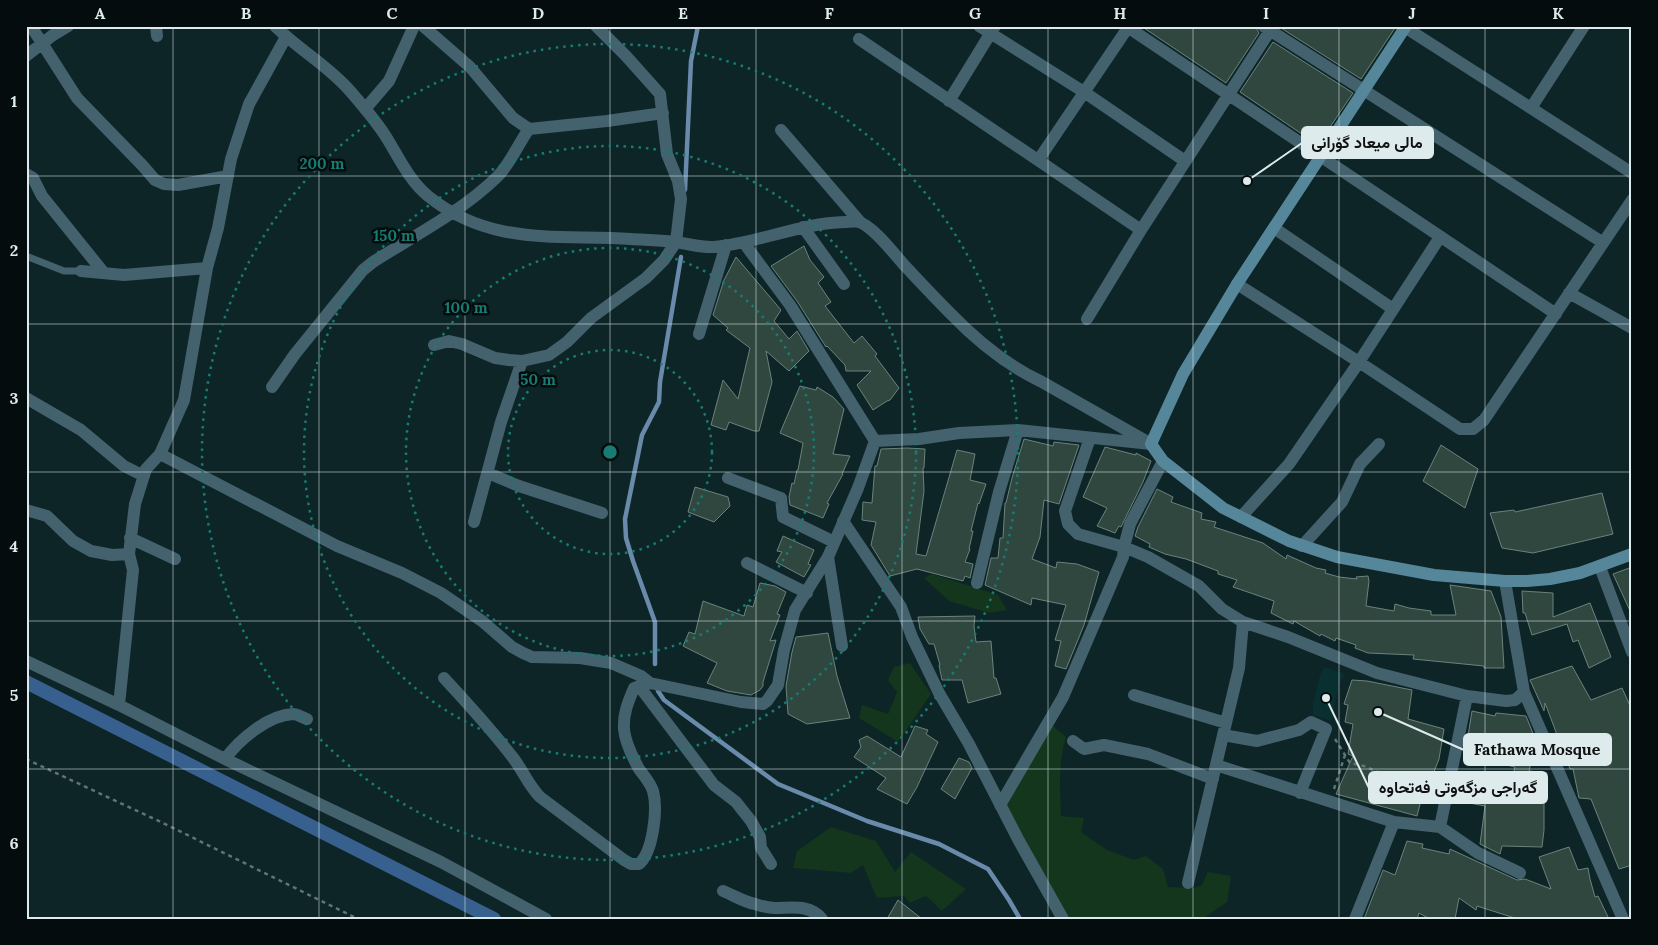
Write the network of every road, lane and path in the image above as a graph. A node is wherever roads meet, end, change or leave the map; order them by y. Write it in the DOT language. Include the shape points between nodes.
graph roads {
  1 [pos="32,26"];
  2 [pos="68,26"];
  3 [pos="275,26"];
  4 [pos="414,26"];
  5 [pos="423,26"];
  6 [pos="596,26"];
  7 [pos="979,26"];
  8 [pos="1584,26"];
  9 [pos="1128,27"];
  10 [pos="1405,27"];
  11 [pos="1268,28"];
  12 [pos="993,30"];
  13 [pos="286,37"];
  14 [pos="858,39"];
  15 [pos="43,43"];
  16 [pos="26,56"];
  17 [pos="1084,92"];
  18 [pos="1365,92"];
  19 [pos="1229,95"];
  20 [pos="949,101"];
  21 [pos="1531,108"];
  22 [pos="365,109"];
  23 [pos="663,112"];
  24 [pos="529,129"];
  25 [pos="781,130"];
  26 [pos="1320,156"];
  27 [pos="1038,159"];
  28 [pos="1185,161"];
  29 [pos="1632,172"];
  30 [pos="26,174"];
  31 [pos="228,176"];
  32 [pos="1632,200"];
  33 [pos="453,213"];
  34 [pos="860,222"];
  35 [pos="803,227"];
  36 [pos="1274,228"];
  37 [pos="1142,230"];
  38 [pos="1440,237"];
  39 [pos="1602,242"];
  40 [pos="680,243"];
  41 [pos="744,243"];
  42 [pos="726,245"];
  43 [pos="26,256"];
  44 [pos="208,268"];
  45 [pos="81,271"];
  46 [pos="104,273"];
  47 [pos="844,284"];
  48 [pos="1238,284"];
  49 [pos="1569,294"];
  50 [pos="1393,310"];
  51 [pos="1556,314"];
  52 [pos="1087,318"];
  53 [pos="1632,328"];
  54 [pos="699,334"];
  55 [pos="434,345"];
  56 [pos="522,360"];
  57 [pos="1359,362"];
  58 [pos="272,387"];
  59 [pos="26,398"];
  60 [pos="1018,430"];
  61 [pos="1090,438"];
  62 [pos="875,440"];
  63 [pos="1151,444"];
  64 [pos="1379,444"];
  65 [pos="160,454"];
  66 [pos="1163,461"];
  67 [pos="488,473"];
  68 [pos="144,476"];
  69 [pos="728,478"];
  70 [pos="26,510"];
  71 [pos="602,513"];
  72 [pos="1241,517"];
  73 [pos="843,521"];
  74 [pos="474,522"];
  75 [pos="130,538"];
  76 [pos="834,542"];
  77 [pos="1302,546"];
  78 [pos="1124,547"];
  79 [pos="129,554"];
  80 [pos="1632,554"];
  81 [pos="828,557"];
  82 [pos="175,559"];
  83 [pos="747,563"];
  84 [pos="1600,567"];
  85 [pos="1505,581"];
  86 [pos="977,583"];
  87 [pos="806,593"];
  88 [pos="1243,622"];
  89 [pos="842,646"];
  90 [pos="1632,652"];
  91 [pos="26,660"];
  92 [pos="444,678"];
  93 [pos="649,684"];
  94 [pos="1524,692"];
  95 [pos="1134,695"];
  96 [pos="1467,696"];
  97 [pos="120,705"];
  98 [pos="307,720"];
  99 [pos="1225,729"];
  100 [pos="1326,729"];
  101 [pos="1072,742"];
  102 [pos="1345,755"];
  103 [pos="26,759"];
  104 [pos="225,759"];
  105 [pos="1216,765"];
  106 [pos="1213,779"];
  107 [pos="1300,793"];
  108 [pos="1446,801"];
  109 [pos="1329,802"];
  110 [pos="1000,805"];
  111 [pos="1394,822"];
  112 [pos="1440,827"];
  113 [pos="771,864"];
  114 [pos="1520,873"];
  115 [pos="1188,883"];
  116 [pos="723,891"];
  117 [pos="358,919"];
  118 [pos="546,919"];
  119 [pos="822,919"];
  120 [pos="1063,919"];
  121 [pos="1355,919"];
  122 [pos="1624,919"];
  1 -- 15 [label="street"];
  2 -- 15 [label="street"];
  3 -- 13 [label="street"];
  4 -- 22 [label="street" via="389,81"];
  5 -- 24 [label="street" via="470,67 514,118"];
  6 -- 23 [label="street" via="660,94"];
  7 -- 12 [label="street"];
  8 -- 21 [label="street"];
  9 -- 17 [label="street"];
  9 -- 19 [label="street"];
  10 -- 18 [label="street"];
  10 -- 21 [label="street"];
  11 -- 18 [label="street"];
  11 -- 19 [label="street"];
  12 -- 17 [label="street"];
  12 -- 20 [label="street"];
  13 -- 22 [label="street" via="328,68"];
  13 -- 31 [label="street" via="249,104"];
  14 -- 20 [label="street"];
  15 -- 16 [label="street"];
  15 -- 31 [label="street" via="77,98 155,180 178,185"];
  17 -- 27 [label="street"];
  17 -- 28 [label="street"];
  18 -- 26 [label="street"];
  18 -- 39 [label="street"];
  19 -- 26 [label="street"];
  19 -- 28 [label="street"];
  20 -- 27 [label="street"];
  21 -- 29 [label="street"];
  22 -- 33 [label="street" via="416,184"];
  23 -- 24 [label="street"];
  23 -- 40 [label="street" via="667,154 681,199"];
  24 -- 33 [label="street" via="498,176"];
  25 -- 34 [label="street"];
  26 -- 36 [label="street"];
  26 -- 38 [label="street"];
  27 -- 37 [label="street"];
  28 -- 37 [label="street"];
  30 -- 46 [label="street" via="33,178 42,196"];
  31 -- 44 [label="street"];
  32 -- 39 [label="street"];
  33 -- 40 [label="street" via="504,232 531,237"];
  33 -- 58 [label="street" via="363,270"];
  34 -- 35 [label="street"];
  34 -- 63 [label="street" via="876,233 952,316 987,347 1024,374"];
  35 -- 41 [label="street"];
  35 -- 47 [label="street"];
  36 -- 48 [label="street"];
  36 -- 50 [label="street"];
  37 -- 52 [label="street"];
  38 -- 50 [label="street"];
  38 -- 51 [label="street"];
  39 -- 49 [label="street"];
  40 -- 42 [label="street" via="712,247"];
  40 -- 56 [label="street" via="646,278 591,318 567,342 549,355"];
  41 -- 42 [label="street"];
  41 -- 62 [label="street" via="790,305"];
  42 -- 54 [label="street"];
  43 -- 45 [label="lane" via="64,272"];
  44 -- 46 [label="street" via="124,275"];
  44 -- 65 [label="street" via="184,400"];
  45 -- 46 [label="street"];
  48 -- 57 [label="street"];
  48 -- 63 [label="street" via="1183,374"];
  49 -- 51 [label="street"];
  49 -- 53 [label="street"];
  50 -- 57 [label="street"];
  51 -- 57 [label="street" via="1484,420 1473,429 1460,429"];
  55 -- 56 [label="street" via="449,341 496,358"];
  56 -- 67 [label="street"];
  57 -- 72 [label="street" via="1289,464"];
  59 -- 68 [label="street" via="82,430 124,466"];
  60 -- 61 [label="street"];
  60 -- 62 [label="street"];
  60 -- 86 [label="street"];
  61 -- 63 [label="street"];
  61 -- 78 [label="street" via="1065,511 1068,524 1078,534"];
  62 -- 73 [label="street"];
  63 -- 66 [label="street"];
  64 -- 77 [label="street" via="1360,464 1342,502"];
  65 -- 68 [label="street"];
  65 -- 93 [label="street" via="337,546 441,593 482,620 512,648 524,654 611,663 641,676"];
  66 -- 72 [label="street" via="1223,508"];
  66 -- 78 [label="street" via="1130,524"];
  67 -- 71 [label="street"];
  67 -- 74 [label="street"];
  68 -- 75 [label="street" via="135,504"];
  69 -- 76 [label="street" via="781,498 784,517"];
  70 -- 79 [label="street" via="47,516 72,540 91,552"];
  72 -- 77 [label="street"];
  73 -- 76 [label="street"];
  73 -- 110 [label="street" via="901,607 935,685"];
  75 -- 79 [label="street"];
  75 -- 82 [label="street"];
  76 -- 81 [label="street"];
  77 -- 85 [label="street" via="1374,565 1434,575"];
  78 -- 88 [label="street" via="1200,586 1222,609"];
  78 -- 110 [label="street" via="1123,557 1063,697"];
  79 -- 97 [label="street" via="133,570"];
  80 -- 84 [label="street"];
  81 -- 87 [label="street"];
  81 -- 89 [label="street"];
  83 -- 87 [label="street"];
  84 -- 85 [label="street" via="1550,579"];
  84 -- 90 [label="street"];
  85 -- 94 [label="street"];
  87 -- 93 [label="street" via="795,610 778,686 763,704"];
  88 -- 96 [label="street" via="1377,673"];
  88 -- 99 [label="street" via="1239,668"];
  91 -- 97 [label="street"];
  92 -- 93 [label="street" via="487,723 521,768 532,790 631,864 638,864 648,854 654,824 654,793 639,768 624,730 625,710 634,688"];
  93 -- 113 [label="street" via="714,785 736,802 751,821"];
  94 -- 96 [label="street" via="1515,700 1506,701"];
  94 -- 122 [label="street"];
  95 -- 99 [label="street"];
  96 -- 108 [label="street"];
  97 -- 104 [label="street"];
  98 -- 104 [label="street" via="294,714 277,717 235,746"];
  99 -- 100 [label="street" via="1257,741 1299,730 1311,722"];
  99 -- 105 [label="street"];
  100 -- 102 [label="path"];
  100 -- 107 [label="street"];
  101 -- 106 [label="street" via="1084,749 1104,745 1148,754"];
  102 -- 108 [label="path" via="1350,763"];
  102 -- 109 [label="path"];
  103 -- 117 [label="path"];
  104 -- 118 [label="street" via="441,862"];
  105 -- 106 [label="street"];
  105 -- 107 [label="street"];
  106 -- 115 [label="street"];
  107 -- 109 [label="street"];
  108 -- 112 [label="street"];
  109 -- 111 [label="street"];
  110 -- 120 [label="street"];
  111 -- 112 [label="street"];
  111 -- 121 [label="street"];
  112 -- 114 [label="street" via="1478,853"];
  116 -- 119 [label="street" via="754,904 806,909"];
}
